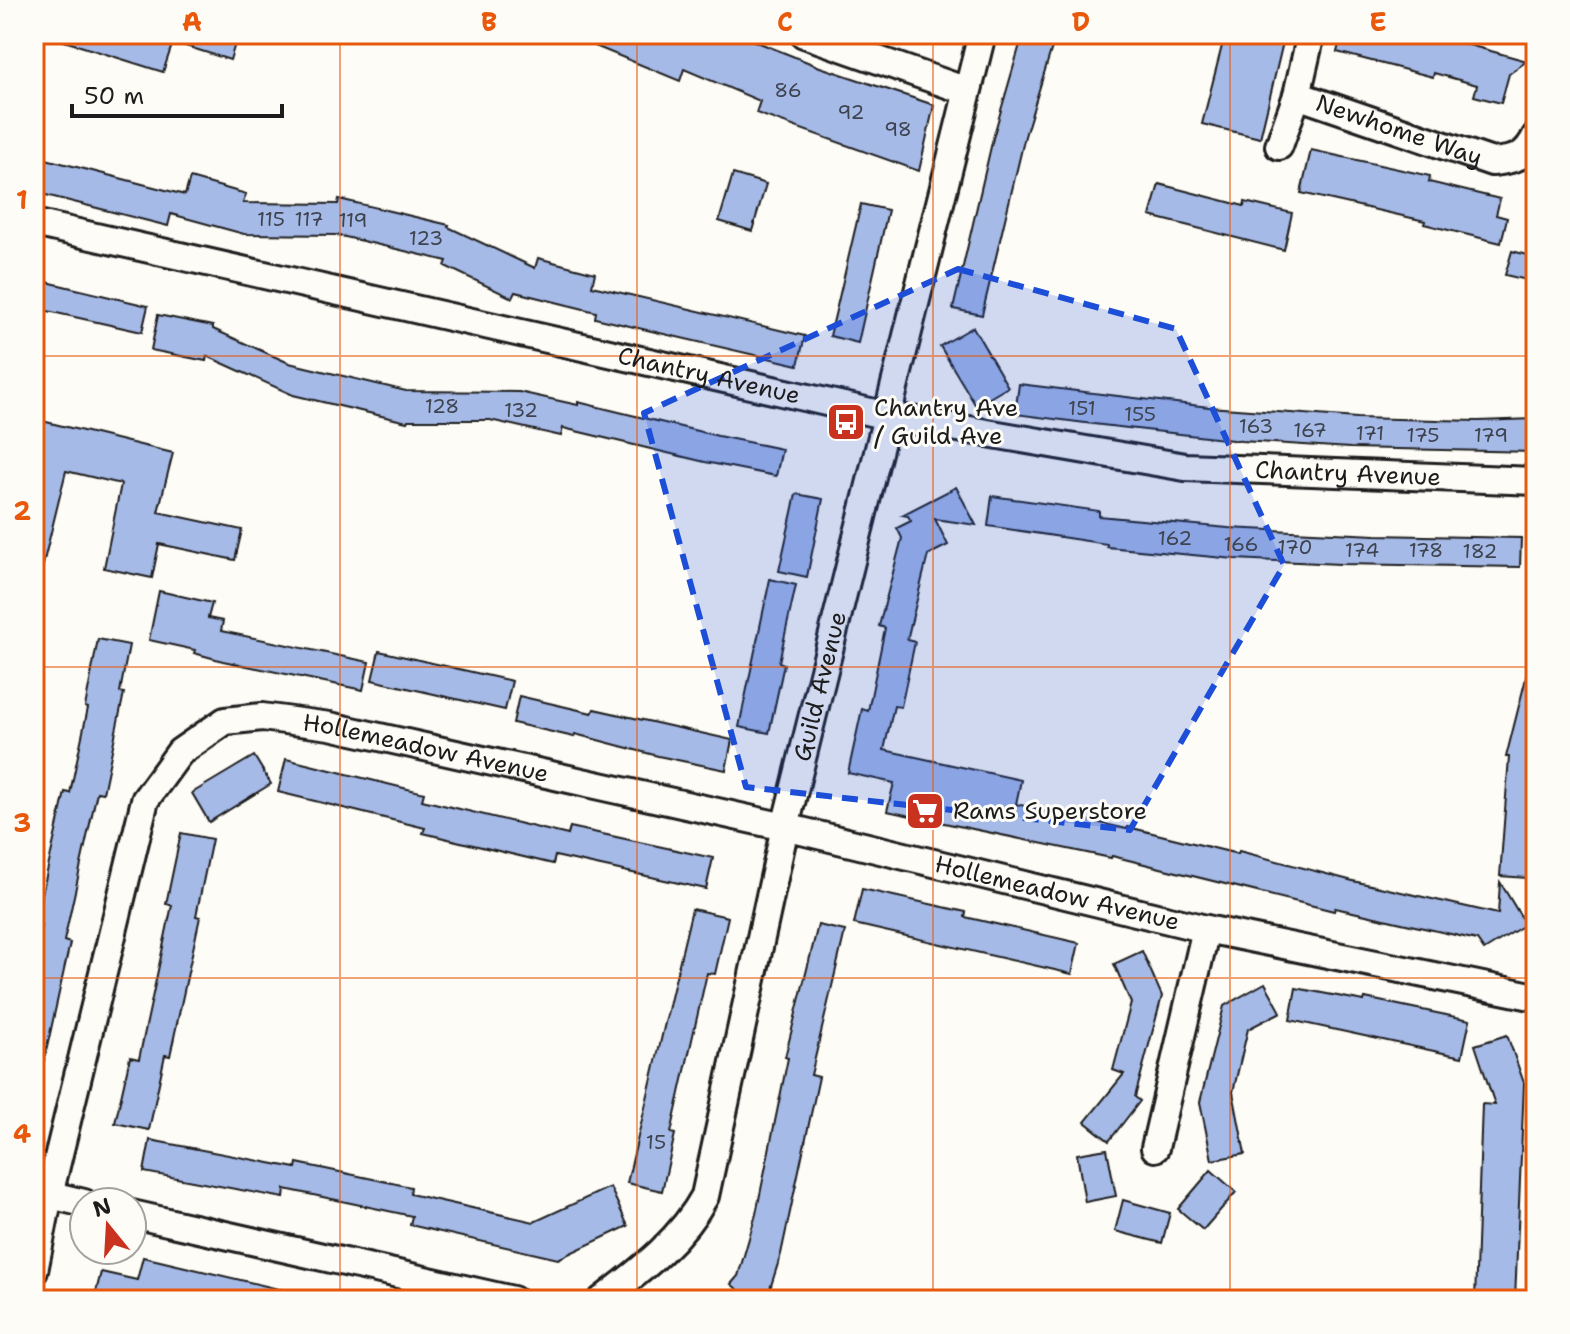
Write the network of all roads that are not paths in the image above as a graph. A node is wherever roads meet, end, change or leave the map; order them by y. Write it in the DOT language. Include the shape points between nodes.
graph roads {
  1 [pos="804,34"];
  2 [pos="982,34"];
  3 [pos="1311,34"];
  4 [pos="967,91"];
  5 [pos="1297,95"];
  6 [pos="1536,136"];
  7 [pos="1279,146"];
  8 [pos="34,223"];
  9 [pos="888,416"];
  10 [pos="1536,481"];
  11 [pos="785,827"];
  12 [pos="1206,929"];
  13 [pos="1536,997"];
  14 [pos="1155,1148"];
  15 [pos="42,1193"];
  16 [pos="68,1199"];
  17 [pos="148,1218"];
  18 [pos="34,1271"];
  19 [pos="513,1300"];
  20 [pos="602,1300"];
  1 -- 4 [label="street"];
  2 -- 4 [label="street, Guild Avenue"];
  3 -- 5 [label="street, Newhome Way"];
  4 -- 9 [label="street, Guild Avenue"];
  5 -- 6 [label="street, Newhome Way" via="1492,162 1516,160"];
  5 -- 7 [label="street, Newhome Way"];
  8 -- 9 [label="street, Chantry Avenue"];
  9 -- 10 [label="street, Chantry Avenue" via="1185,467"];
  9 -- 11 [label="street, Guild Avenue"];
  11 -- 12 [label="street, Hollemeadow Avenue"];
  11 -- 15 [label="street, Hollemeadow Avenue" via="330,726 262,717 225,721 180,752 145,800"];
  11 -- 20 [label="street, Guild Avenue" via="705,1196 691,1221 657,1256"];
  12 -- 13 [label="street, Hollemeadow Avenue"];
  12 -- 14 [label="street, Hollemeadow Avenue"];
  15 -- 16 [label="street"];
  15 -- 18 [label="street, Hollemeadow Avenue"];
  17 -- 19 [label="street"];
}
